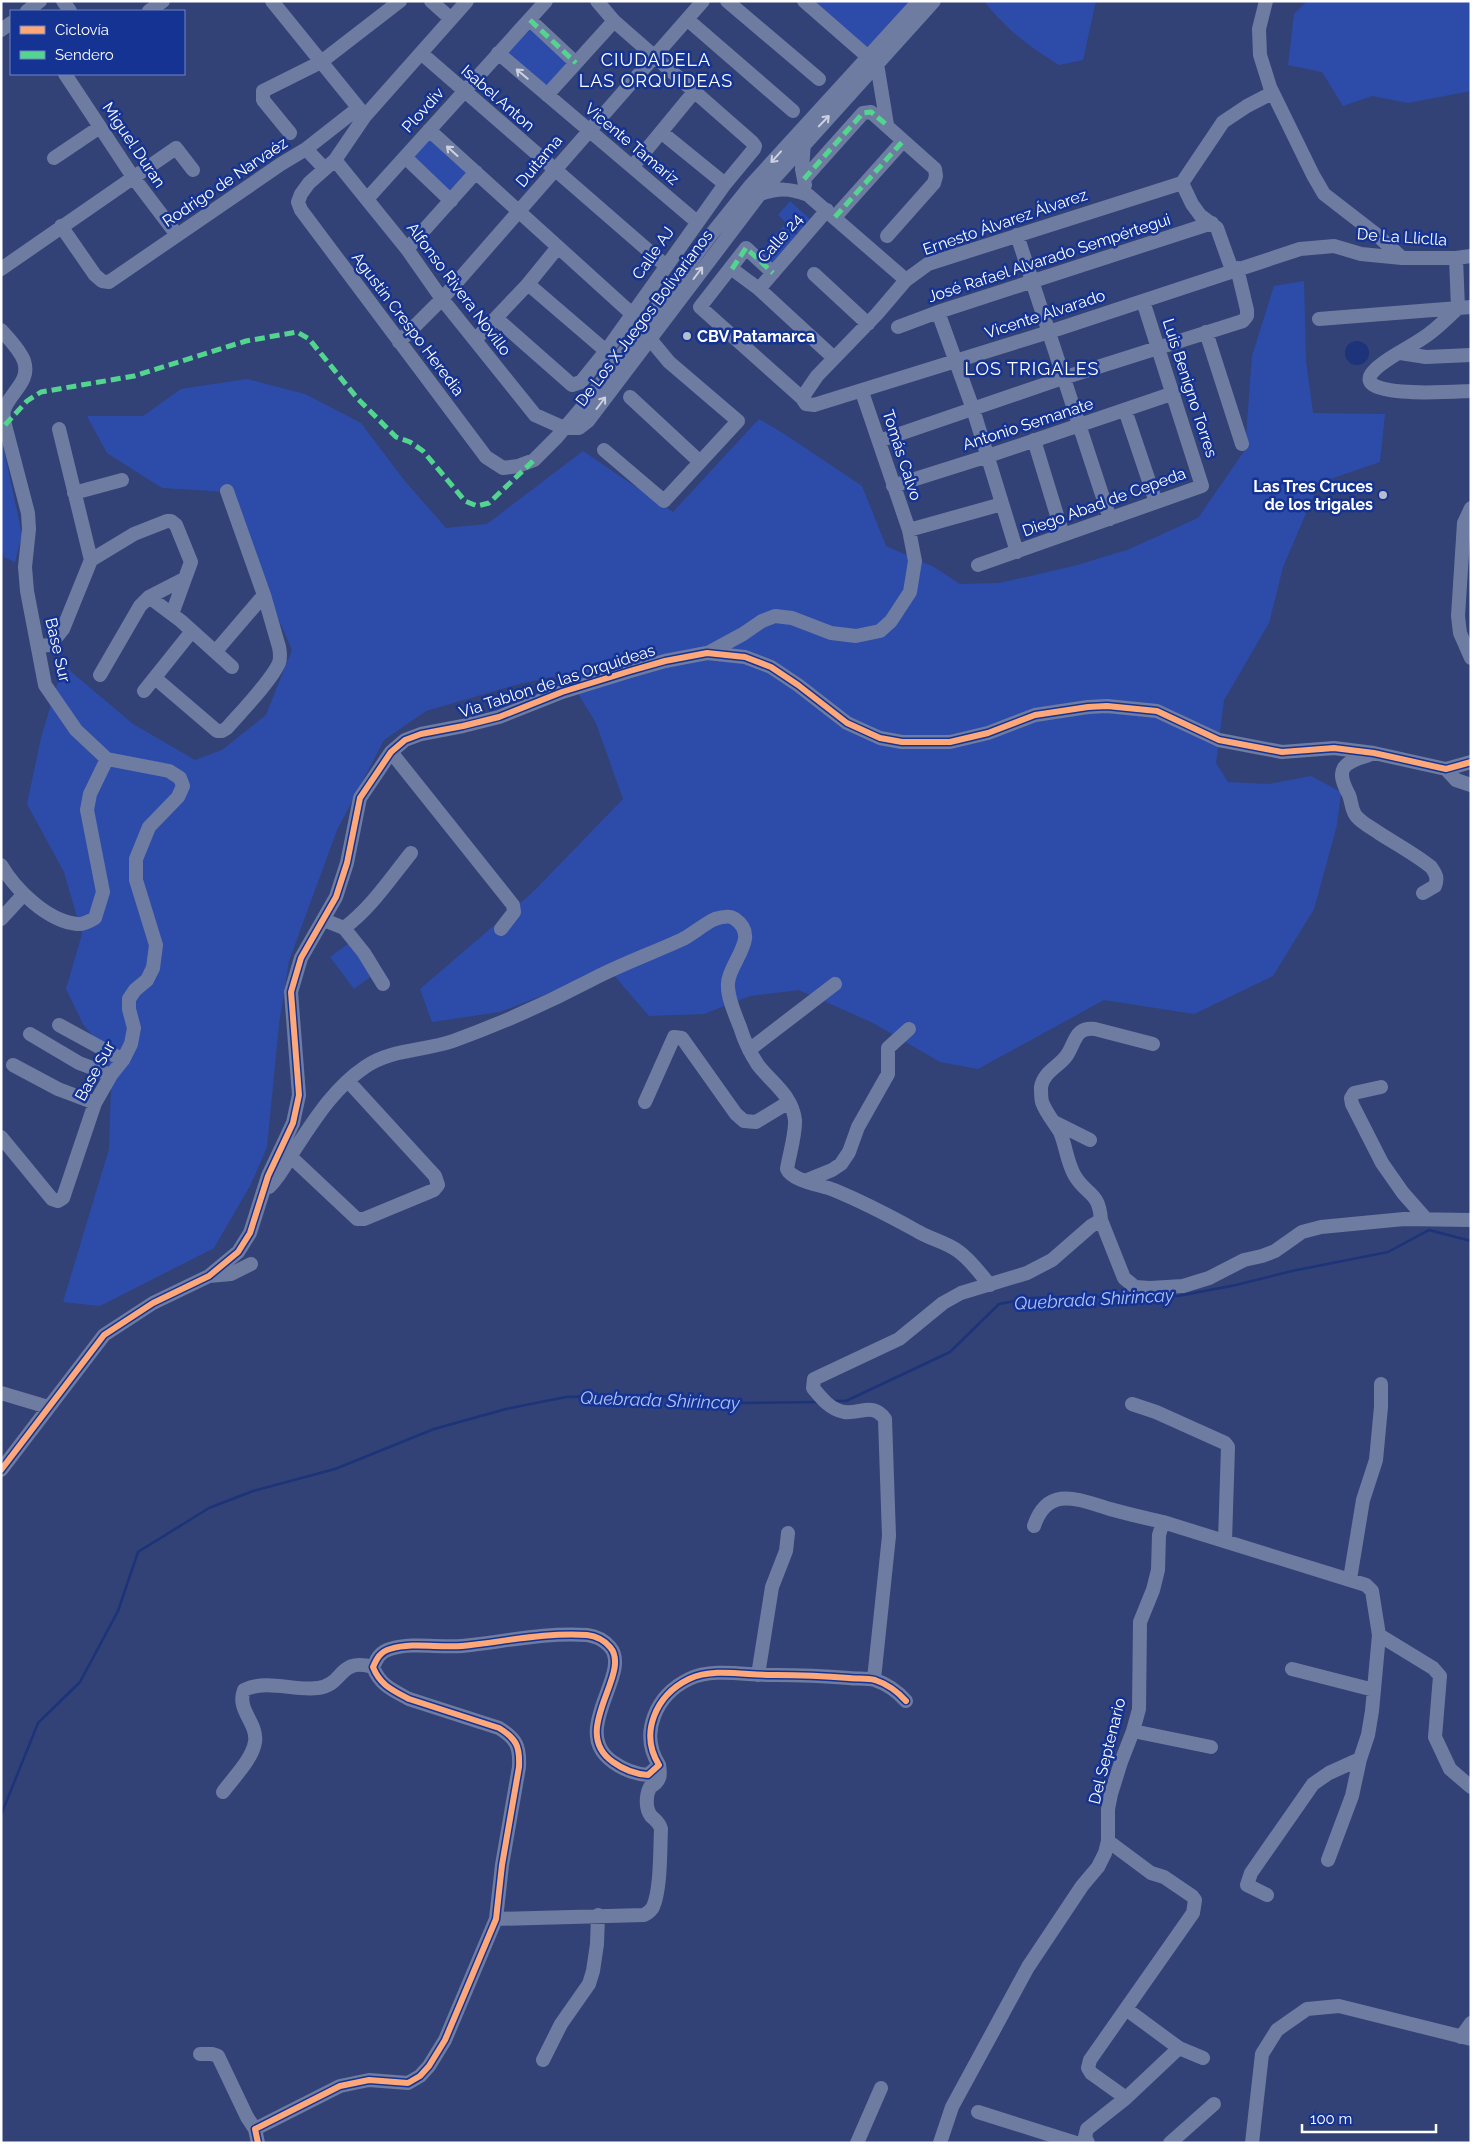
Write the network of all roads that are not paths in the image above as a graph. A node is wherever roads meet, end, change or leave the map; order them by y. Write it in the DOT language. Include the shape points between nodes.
graph roads {
  1 [pos="40,1"];
  2 [pos="164,1"];
  3 [pos="272,1"];
  4 [pos="400,1"];
  5 [pos="431,1"];
  6 [pos="467,1"];
  7 [pos="546,1"];
  8 [pos="597,1"];
  9 [pos="704,1"];
  10 [pos="727,1"];
  11 [pos="804,1"];
  12 [pos="919,1"];
  13 [pos="934,1"];
  14 [pos="1266,1"];
  15 [pos="28,10"];
  16 [pos="151,10"];
  17 [pos="450,18"];
  18 [pos="530,20"];
  19 [pos="688,20"];
  20 [pos="614,21"];
  21 [pos="421,53"];
  22 [pos="498,53"];
  23 [pos="656,56"];
  24 [pos="873,61"];
  25 [pos="321,62"];
  26 [pos="576,63"];
  27 [pos="66,75"];
  28 [pos="818,79"];
  29 [pos="464,91"];
  30 [pos="694,92"];
  31 [pos="1272,93"];
  32 [pos="547,95"];
  33 [pos="793,111"];
  34 [pos="361,113"];
  35 [pos="887,125"];
  36 [pos="100,127"];
  37 [pos="428,130"];
  38 [pos="588,130"];
  39 [pos="661,132"];
  40 [pos="290,133"];
  41 [pos="801,138"];
  42 [pos="903,141"];
  43 [pos="306,149"];
  44 [pos="405,157"];
  45 [pos="54,158"];
  46 [pos="330,164"];
  47 [pos="633,166"];
  48 [pos="193,170"];
  49 [pos="555,171"];
  50 [pos="476,172"];
  51 [pos="133,177"];
  52 [pos="804,179"];
  53 [pos="1182,183"];
  54 [pos="725,184"];
  55 [pos="755,189"];
  56 [pos="808,195"];
  57 [pos="367,199"];
  58 [pos="451,201"];
  59 [pos="520,212"];
  60 [pos="831,214"];
  61 [pos="697,222"];
  62 [pos="1212,223"];
  63 [pos="61,226"];
  64 [pos="177,235"];
  65 [pos="1017,235"];
  66 [pos="886,236"];
  67 [pos="558,247"];
  68 [pos="1300,248"];
  69 [pos="407,249"];
  70 [pos="1471,256"];
  71 [pos="1402,258"];
  72 [pos="1456,258"];
  73 [pos="666,266"];
  74 [pos="1,269"];
  75 [pos="732,269"];
  76 [pos="1234,269"];
  77 [pos="773,273"];
  78 [pos="814,274"];
  79 [pos="906,280"];
  80 [pos="1033,281"];
  81 [pos="528,284"];
  82 [pos="759,289"];
  83 [pos="442,300"];
  84 [pos="1143,301"];
  85 [pos="1464,308"];
  86 [pos="938,312"];
  87 [pos="632,314"];
  88 [pos="496,318"];
  89 [pos="1318,319"];
  90 [pos="868,324"];
  91 [pos="898,327"];
  92 [pos="1,330"];
  93 [pos="1049,332"];
  94 [pos="1206,332"];
  95 [pos="646,334"];
  96 [pos="1422,339"];
  97 [pos="475,340"];
  98 [pos="399,342"];
  99 [pos="1160,348"];
  100 [pos="606,351"];
  101 [pos="1400,354"];
  102 [pos="1471,355"];
  103 [pos="1426,357"];
  104 [pos="834,358"];
  105 [pos="956,362"];
  106 [pos="1063,378"];
  107 [pos="1471,391"];
  108 [pos="862,392"];
  109 [pos="1174,393"];
  110 [pos="630,397"];
  111 [pos="802,398"];
  112 [pos="973,409"];
  113 [pos="1125,410"];
  114 [pos="1080,425"];
  115 [pos="564,428"];
  116 [pos="59,429"];
  117 [pos="1034,440"];
  118 [pos="880,441"];
  119 [pos="1242,444"];
  120 [pos="604,450"];
  121 [pos="988,456"];
  122 [pos="700,462"];
  123 [pos="122,480"];
  124 [pos="893,486"];
  125 [pos="1202,486"];
  126 [pos="227,491"];
  127 [pos="74,493"];
  128 [pos="1156,502"];
  129 [pos="1002,504"];
  130 [pos="1471,508"];
  131 [pos="1110,519"];
  132 [pos="909,530"];
  133 [pos="1063,535"];
  134 [pos="1016,552"];
  135 [pos="91,560"];
  136 [pos="978,566"];
  137 [pos="184,580"];
  138 [pos="264,595"];
  139 [pos="149,597"];
  140 [pos="172,614"];
  141 [pos="192,631"];
  142 [pos="38,646"];
  143 [pos="216,651"];
  144 [pos="708,653"];
  145 [pos="1471,658"];
  146 [pos="232,666"];
  147 [pos="100,675"];
  148 [pos="155,678"];
  149 [pos="144,691"];
  150 [pos="391,752"];
  151 [pos="1374,753"];
  152 [pos="107,759"];
  153 [pos="1471,762"];
  154 [pos="1446,769"];
  155 [pos="1471,785"];
  156 [pos="411,852"];
  157 [pos="1,865"];
  158 [pos="1423,893"];
  159 [pos="23,895"];
  160 [pos="1,919"];
  161 [pos="324,920"];
  162 [pos="344,928"];
  163 [pos="501,929"];
  164 [pos="383,984"];
  165 [pos="835,984"];
  166 [pos="58,1025"];
  167 [pos="909,1029"];
  168 [pos="30,1034"];
  169 [pos="1153,1044"];
  170 [pos="748,1050"];
  171 [pos="123,1060"];
  172 [pos="13,1065"];
  173 [pos="111,1075"];
  174 [pos="348,1081"];
  175 [pos="1381,1087"];
  176 [pos="645,1102"];
  177 [pos="789,1102"];
  178 [pos="95,1103"];
  179 [pos="1054,1122"];
  180 [pos="1,1137"];
  181 [pos="1090,1140"];
  182 [pos="291,1156"];
  183 [pos="805,1181"];
  184 [pos="264,1191"];
  185 [pos="1426,1219"];
  186 [pos="1101,1220"];
  187 [pos="1471,1220"];
  188 [pos="250,1264"];
  189 [pos="209,1276"];
  190 [pos="990,1285"];
  191 [pos="1381,1384"];
  192 [pos="1,1393"];
  193 [pos="1132,1404"];
  194 [pos="48,1407"];
  195 [pos="1,1470"];
  196 [pos="1163,1522"];
  197 [pos="1034,1526"];
  198 [pos="788,1533"];
  199 [pos="1225,1541"];
  200 [pos="1350,1579"];
  201 [pos="1379,1635"];
  202 [pos="372,1667"];
  203 [pos="1292,1669"];
  204 [pos="758,1674"];
  205 [pos="874,1680"];
  206 [pos="1374,1690"];
  207 [pos="906,1701"];
  208 [pos="1133,1731"];
  209 [pos="1210,1746"];
  210 [pos="1360,1759"];
  211 [pos="658,1765"];
  212 [pos="1471,1787"];
  213 [pos="223,1792"];
  214 [pos="1108,1841"];
  215 [pos="1328,1860"];
  216 [pos="1267,1895"];
  217 [pos="598,1915"];
  218 [pos="496,1919"];
  219 [pos="1126,2009"];
  220 [pos="1471,2023"];
  221 [pos="1466,2038"];
  222 [pos="1178,2048"];
  223 [pos="200,2054"];
  224 [pos="1203,2058"];
  225 [pos="543,2060"];
  226 [pos="881,2088"];
  227 [pos="1126,2098"];
  228 [pos="1214,2104"];
  229 [pos="978,2112"];
  230 [pos="257,2136"];
  231 [pos="857,2143"];
  232 [pos="940,2143"];
  233 [pos="1076,2143"];
  234 [pos="1088,2143"];
  235 [pos="1170,2143"];
  236 [pos="1252,2143"];
  1 -- 15 [label="street"];
  2 -- 16 [label="street"];
  3 -- 25 [label="street"];
  4 -- 25 [label="street"];
  5 -- 17 [label="street"];
  6 -- 17 [label="street"];
  7 -- 18 [label="street, Plovdiv"];
  8 -- 20 [label="street"];
  9 -- 19 [label="street, Duitama"];
  10 -- 28 [label="street"];
  11 -- 24 [label="street"];
  12 -- 24 [label="street, De Los X Juegos Bolivarianos"];
  13 -- 24 [label="street, De Los X Juegos Bolivarianos"];
  14 -- 31 [label="street" via="1259,29 1260,55"];
  17 -- 21 [label="street"];
  18 -- 22 [label="street, Plovdiv"];
  18 -- 26 [label="street"];
  19 -- 23 [label="street, Duitama"];
  19 -- 33 [label="street"];
  20 -- 23 [label="street"];
  20 -- 26 [label="street"];
  21 -- 29 [label="street, Isabel Anton"];
  21 -- 34 [label="street"];
  22 -- 29 [label="street, Plovdiv"];
  32 -- 22 [label="street, Vicente Tamariz, one-way"];
  23 -- 30 [label="street"];
  23 -- 38 [label="street, Duitama"];
  24 -- 35 [label="street"];
  24 -- 41 [label="street, De Los X Juegos Bolivarianos"];
  25 -- 34 [label="street"];
  25 -- 40 [label="street" via="263,91 262,100"];
  26 -- 32 [label="street"];
  27 -- 36 [label="street, Miguel Duran"];
  29 -- 37 [label="street, Plovdiv"];
  29 -- 49 [label="street, Isabel Anton"];
  30 -- 39 [label="street"];
  30 -- 54 [label="street, Calle AJ" via="755,146"];
  31 -- 53 [label="street" via="1222,122"];
  31 -- 71 [label="street" via="1324,194"];
  32 -- 38 [label="street, Vicente Tamariz"];
  34 -- 43 [label="street, Rodrigo de Narvaéz"];
  34 -- 46 [label="street"];
  35 -- 42 [label="street"];
  35 -- 52 [label="street" via="872,112 864,112"];
  36 -- 45 [label="street"];
  36 -- 51 [label="street, Miguel Duran"];
  37 -- 44 [label="street, Plovdiv"];
  50 -- 37 [label="street, one-way"];
  38 -- 47 [label="street, Vicente Tamariz"];
  38 -- 49 [label="street, Duitama"];
  39 -- 47 [label="street"];
  39 -- 54 [label="street"];
  41 -- 52 [label="street"];
  41 -- 55 [label="street, De Los X Juegos Bolivarianos"];
  42 -- 60 [label="street, Calle 24"];
  42 -- 66 [label="street" via="935,170 936,176 934,183"];
  43 -- 46 [label="street, Alfonso Rivera Novillo"];
  43 -- 64 [label="street, Rodrigo de Narvaéz"];
  44 -- 57 [label="street, Plovdiv"];
  44 -- 58 [label="street"];
  46 -- 57 [label="street, Alfonso Rivera Novillo"];
  46 -- 98 [label="street, Agustín Crespo Heredia" via="301,194 298,202 301,210"];
  47 -- 61 [label="street, Vicente Tamariz"];
  48 -- 51 [label="street" via="176,148"];
  49 -- 59 [label="street, Duitama"];
  49 -- 73 [label="street, Isabel Anton"];
  50 -- 58 [label="street"];
  50 -- 59 [label="street"];
  51 -- 63 [label="street"];
  51 -- 64 [label="street, Miguel Duran"];
  52 -- 56 [label="street"];
  53 -- 62 [label="street" via="1200,215"];
  53 -- 65 [label="street, Ernesto Álvarez Álvarez"];
  54 -- 61 [label="street, Calle AJ"];
  55 -- 56 [label="street" via="792,189"];
  55 -- 95 [label="street, De Los X Juegos Bolivarianos" via="710,236"];
  56 -- 60 [label="street"];
  57 -- 69 [label="street, Alfonso Rivera Novillo"];
  58 -- 69 [label="street"];
  59 -- 67 [label="street"];
  59 -- 83 [label="street, Duitama"];
  60 -- 77 [label="street, Calle 24"];
  60 -- 79 [label="street"];
  61 -- 73 [label="street, Calle AJ"];
  62 -- 76 [label="street"];
  62 -- 80 [label="street, José Rafael Alvarado Sempértegui"];
  63 -- 64 [label="street, Rodrigo de Narvaéz" via="95,275 109,282"];
  63 -- 74 [label="street"];
  65 -- 79 [label="street, Ernesto Álvarez Álvarez" via="928,264"];
  65 -- 80 [label="street"];
  67 -- 81 [label="street"];
  67 -- 87 [label="street"];
  68 -- 71 [label="street, De La Lliclla" via="1334,246 1361,254"];
  68 -- 76 [label="street, Vicente Alvarado"];
  69 -- 83 [label="street, Alfonso Rivera Novillo"];
  70 -- 72 [label="street, De La Lliclla"];
  71 -- 72 [label="street, De La Lliclla"];
  72 -- 85 [label="street"];
  73 -- 87 [label="street, Calle AJ"];
  75 -- 77 [label="street" via="746,248"];
  75 -- 82 [label="street"];
  75 -- 111 [label="street" via="700,307"];
  76 -- 84 [label="street, Vicente Alvarado"];
  76 -- 94 [label="street" via="1247,316 1244,320"];
  77 -- 82 [label="street, Calle 24"];
  78 -- 90 [label="street"];
  79 -- 90 [label="street, Ernesto Álvarez Álvarez"];
  80 -- 86 [label="street, José Rafael Alvarado Sempértegui"];
  80 -- 93 [label="street"];
  81 -- 88 [label="street"];
  81 -- 100 [label="street"];
  82 -- 104 [label="street"];
  83 -- 97 [label="street, Alfonso Rivera Novillo"];
  83 -- 98 [label="street, Duitama"];
  84 -- 93 [label="street, Vicente Alvarado"];
  84 -- 99 [label="street, Luis Benigno Torres"];
  85 -- 89 [label="street"];
  85 -- 96 [label="street"];
  86 -- 91 [label="street, José Rafael Alvarado Sempértegui"];
  86 -- 105 [label="street"];
  87 -- 100 [label="street, Calle AJ"];
  88 -- 97 [label="street"];
  88 -- 100 [label="street, Calle AJ" via="572,385 581,382"];
  90 -- 104 [label="street, Ernesto Álvarez Álvarez"];
  92 -- 142 [label="street, Base Sur" via="24,360 26,372 4,411 28,513 26,583"];
  93 -- 105 [label="street, Vicente Alvarado"];
  93 -- 106 [label="street"];
  94 -- 99 [label="street"];
  94 -- 119 [label="street"];
  95 -- 115 [label="street, De Los X Juegos Bolivarianos" via="588,422 579,428"];
  95 -- 122 [label="street" via="670,362 738,421"];
  96 -- 101 [label="street"];
  96 -- 103 [label="street" via="1420,350"];
  97 -- 115 [label="street, Alfonso Rivera Novillo" via="535,415"];
  98 -- 115 [label="street, Agustín Crespo Heredia" via="486,457 503,468 534,460"];
  99 -- 106 [label="street"];
  99 -- 109 [label="street, Luis Benigno Torres"];
  101 -- 103 [label="street"];
  101 -- 107 [label="street" via="1372,373 1372,382 1376,386 1400,393"];
  102 -- 103 [label="street"];
  104 -- 111 [label="street, Ernesto Álvarez Álvarez"];
  105 -- 108 [label="street, Vicente Alvarado"];
  105 -- 112 [label="street"];
  106 -- 112 [label="street"];
  106 -- 114 [label="street"];
  108 -- 111 [label="street, Vicente Alvarado" via="814,405 806,404"];
  108 -- 118 [label="street, Tomás Calvo"];
  109 -- 113 [label="street, Antonio Semanate"];
  109 -- 125 [label="street, Luis Benigno Torres"];
  110 -- 122 [label="street"];
  112 -- 118 [label="street"];
  112 -- 121 [label="street"];
  113 -- 114 [label="street, Antonio Semanate"];
  113 -- 128 [label="street"];
  114 -- 117 [label="street, Antonio Semanate"];
  114 -- 131 [label="street"];
  116 -- 127 [label="street"];
  117 -- 121 [label="street, Antonio Semanate"];
  117 -- 133 [label="street"];
  118 -- 124 [label="street, Tomás Calvo"];
  120 -- 122 [label="street" via="664,501"];
  121 -- 124 [label="street, Antonio Semanate"];
  121 -- 129 [label="street"];
  123 -- 127 [label="street"];
  124 -- 132 [label="street, Tomás Calvo"];
  125 -- 128 [label="street, Diego Abad de Cepeda"];
  126 -- 138 [label="street"];
  127 -- 135 [label="street"];
  128 -- 131 [label="street, Diego Abad de Cepeda"];
  129 -- 132 [label="street"];
  129 -- 134 [label="street"];
  130 -- 145 [label="street" via="1464,524 1458,616 1460,633"];
  131 -- 133 [label="street, Diego Abad de Cepeda"];
  132 -- 144 [label="street, Tomás Calvo" via="915,561 910,592 891,622 880,631 856,636 831,633 792,618 775,616"];
  133 -- 134 [label="street, Diego Abad de Cepeda"];
  134 -- 136 [label="street, Diego Abad de Cepeda"];
  135 -- 137 [label="street" via="134,534 171,521 176,525 191,562"];
  135 -- 142 [label="street" via="63,629 50,645"];
  137 -- 139 [label="street"];
  137 -- 140 [label="street"];
  138 -- 143 [label="street"];
  138 -- 148 [label="street" via="281,656 278,665 227,728 217,731"];
  139 -- 140 [label="street"];
  139 -- 147 [label="street" via="140,606"];
  140 -- 141 [label="street"];
  141 -- 143 [label="street"];
  141 -- 148 [label="street"];
  142 -- 152 [label="street, Base Sur" via="45,685 76,730"];
  143 -- 146 [label="street"];
  144 -- 150 [label="street, Via Tablon de las Orquideas" via="630,671 562,692 499,717 420,734"];
  144 -- 151 [label="street, Via Tablon de las Orquideas" via="745,657 771,667 847,723 880,738 902,742 950,742 988,733 1035,715 1107,706 1157,711 1219,740 1282,752 1334,748"];
  148 -- 149 [label="street"];
  150 -- 161 [label="street, Via Tablon de las Orquideas" via="360,798 347,863 336,897"];
  150 -- 163 [label="street" via="513,905 514,912"];
  151 -- 154 [label="street, Via Tablon de las Orquideas"];
  151 -- 158 [label="street" via="1352,760 1345,766 1341,778 1344,789 1350,796 1356,817 1431,867 1437,880 1435,886"];
  152 -- 159 [label="street" via="86,810 102,892 95,918 78,925 58,919"];
  152 -- 171 [label="street, Base Sur" via="169,771 180,778 182,786 178,797 149,827 136,859 136,880 156,951 147,980 129,999 134,1028"];
  153 -- 154 [label="street"];
  154 -- 155 [label="street" via="1456,780"];
  156 -- 162 [label="street" via="380,894"];
  157 -- 159 [label="street"];
  159 -- 160 [label="street"];
  161 -- 162 [label="street"];
  161 -- 184 [label="street, Via Tablon de las Orquideas" via="301,958 292,992 299,1095 293,1123"];
  162 -- 164 [label="street"];
  165 -- 170 [label="street"];
  166 -- 171 [label="street"];
  167 -- 183 [label="street" via="888,1048 888,1074 841,1164"];
  168 -- 173 [label="street" via="79,1063"];
  169 -- 179 [label="street" via="1095,1028 1080,1031 1066,1056 1048,1072 1042,1086 1041,1101"];
  170 -- 174 [label="street" via="728,993 731,970 745,943 746,934 734,918 726,917 717,918 685,938 607,972 562,996 452,1041 378,1059"];
  170 -- 177 [label="street"];
  171 -- 173 [label="street, Base Sur"];
  172 -- 178 [label="street" via="58,1089"];
  173 -- 178 [label="street, Base Sur"];
  174 -- 182 [label="street" via="330,1099"];
  174 -- 182 [label="street" via="435,1176 438,1185 434,1190 357,1219"];
  175 -- 185 [label="street" via="1354,1093 1352,1104 1382,1163"];
  176 -- 177 [label="street" via="674,1037 679,1036 744,1122 756,1122"];
  177 -- 183 [label="street" via="795,1120 787,1169 789,1174"];
  178 -- 180 [label="street, Base Sur" via="69,1183 63,1198 58,1201 52,1200"];
  179 -- 181 [label="street"];
  179 -- 186 [label="street" via="1075,1176 1097,1199"];
  182 -- 184 [label="street"];
  183 -- 190 [label="street" via="852,1198 948,1244 960,1252"];
  184 -- 189 [label="street, Via Tablon de las Orquideas" via="250,1233 238,1252"];
  185 -- 186 [label="street" via="1321,1227 1302,1232 1275,1251 1244,1260 1210,1278 1183,1286 1150,1288 1135,1287 1124,1278"];
  185 -- 187 [label="street"];
  186 -- 190 [label="street" via="1052,1260 1027,1273"];
  188 -- 189 [label="street" via="231,1274"];
  189 -- 194 [label="street, Via Tablon de las Orquideas" via="154,1303 104,1335"];
  190 -- 205 [label="street" via="961,1293 898,1339 814,1379 813,1388 825,1403 845,1412 871,1409 880,1412 885,1419 889,1536"];
  191 -- 200 [label="street" via="1376,1460 1363,1500"];
  192 -- 194 [label="street"];
  193 -- 199 [label="street" via="1180,1422 1228,1447"];
  194 -- 195 [label="street, Via Tablon de las Orquideas"];
  196 -- 197 [label="street" via="1075,1497 1045,1505"];
  196 -- 199 [label="street"];
  196 -- 208 [label="street, Del Septenario" via="1159,1535 1158,1570 1140,1622 1139,1709"];
  198 -- 204 [label="street" via="786,1551 772,1587"];
  199 -- 200 [label="street"];
  200 -- 201 [label="street" via="1372,1591"];
  201 -- 206 [label="street"];
  201 -- 212 [label="street" via="1433,1668 1440,1676 1435,1737 1450,1769"];
  202 -- 211 [label="street" via="378,1655 407,1646 462,1646 588,1635 601,1639 611,1648 615,1661 597,1728 598,1747 604,1755 633,1774 648,1775"];
  202 -- 213 [label="street" via="361,1664 349,1666 334,1680 317,1688 254,1686 244,1690 242,1705 254,1729 255,1744"];
  202 -- 218 [label="street" via="378,1679 409,1699 499,1728 512,1736 520,1752"];
  203 -- 206 [label="street"];
  204 -- 205 [label="street"];
  204 -- 211 [label="street" via="722,1672 690,1678 669,1692 653,1715 651,1737"];
  205 -- 207 [label="street" via="886,1684"];
  206 -- 210 [label="street" via="1368,1735"];
  208 -- 209 [label="street"];
  208 -- 214 [label="street, Del Septenario" via="1111,1794"];
  210 -- 215 [label="street" via="1352,1796"];
  210 -- 216 [label="street" via="1313,1784 1251,1873 1247,1885"];
  211 -- 217 [label="street" via="660,1778 650,1787 646,1799 651,1816 661,1829 653,1908 644,1915"];
  214 -- 219 [label="street" via="1151,1873 1178,1885 1195,1900 1193,1913"];
  214 -- 232 [label="street, Del Septenario" via="1098,1867 1028,1967 952,2107"];
  217 -- 218 [label="street"];
  217 -- 225 [label="street" via="597,1944 589,1984 561,2024"];
  218 -- 230 [label="street" via="445,2040 420,2076 408,2083 369,2080 340,2086"];
  219 -- 222 [label="street"];
  219 -- 227 [label="street" via="1090,2060 1088,2068"];
  220 -- 221 [label="street"];
  221 -- 236 [label="street" via="1339,2006 1307,2009 1278,2030 1262,2054"];
  222 -- 224 [label="street"];
  222 -- 227 [label="street"];
  223 -- 230 [label="street" via="218,2056"];
  226 -- 231 [label="street"];
  227 -- 234 [label="street" via="1087,2129 1085,2137"];
  228 -- 235 [label="street"];
  229 -- 233 [label="street"];
}
